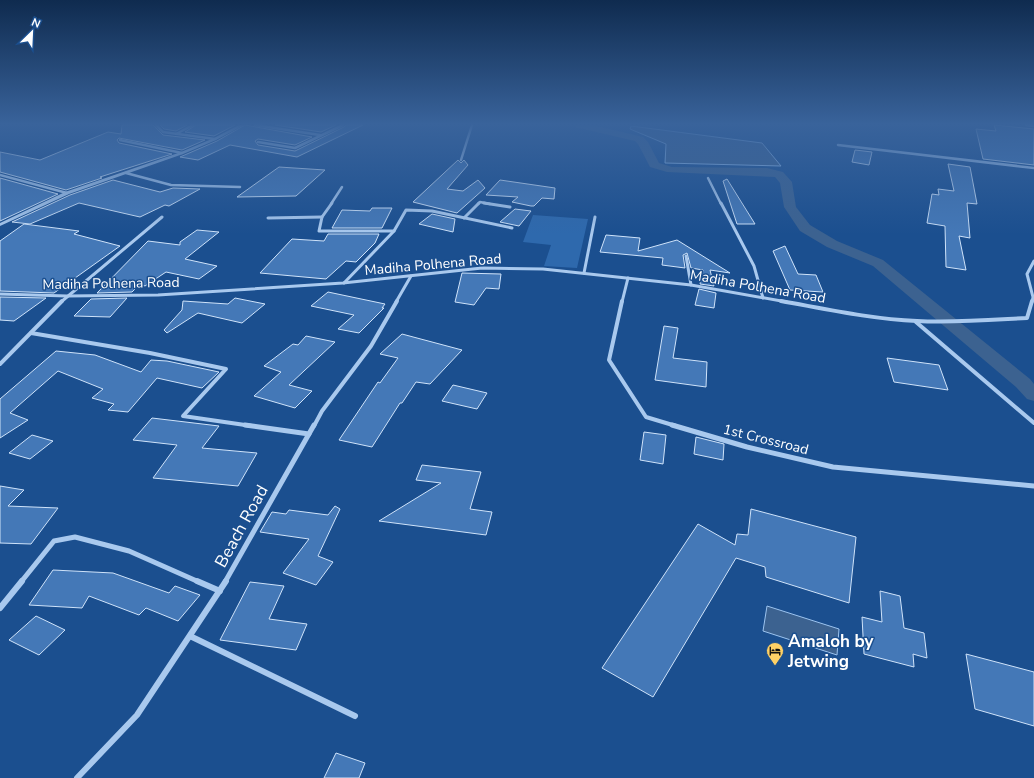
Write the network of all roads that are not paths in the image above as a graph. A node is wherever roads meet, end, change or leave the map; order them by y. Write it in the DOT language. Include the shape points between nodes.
graph roads {
  1 [pos="159,161"];
  2 [pos="977,161"];
  3 [pos="1034,168"];
  4 [pos="126,173"];
  5 [pos="0,175"];
  6 [pos="708,178"];
  7 [pos="240,187"];
  8 [pos="342,187"];
  9 [pos="67,193"];
  10 [pos="510,207"];
  11 [pos="162,217"];
  12 [pos="322,217"];
  13 [pos="595,217"];
  14 [pos="268,218"];
  15 [pos="464,218"];
  16 [pos="0,225"];
  17 [pos="512,228"];
  18 [pos="394,231"];
  19 [pos="686,256"];
  20 [pos="1034,261"];
  21 [pos="584,273"];
  22 [pos="411,276"];
  23 [pos="628,278"];
  24 [pos="343,283"];
  25 [pos="690,285"];
  26 [pos="0,294"];
  27 [pos="67,296"];
  28 [pos="763,298"];
  29 [pos="916,321"];
  30 [pos="31,333"];
  31 [pos="0,364"];
  32 [pos="1034,423"];
  33 [pos="309,434"];
  34 [pos="1034,486"];
  35 [pos="220,591"];
  36 [pos="0,608"];
  37 [pos="190,636"];
  38 [pos="356,716"];
  39 [pos="77,778"];
  1 -- 4 [label="street"];
  2 -- 3 [label="street"];
  4 -- 7 [label="street" via="171,185"];
  4 -- 9 [label="street"];
  5 -- 9 [label="street"];
  6 -- 28 [label="street" via="754,266"];
  8 -- 12 [label="street"];
  9 -- 16 [label="street"];
  10 -- 15 [label="street" via="480,202"];
  11 -- 27 [label="street"];
  12 -- 14 [label="street"];
  12 -- 18 [label="street" via="319,231"];
  13 -- 21 [label="street"];
  15 -- 17 [label="street"];
  15 -- 18 [label="street" via="432,211 406,210"];
  18 -- 24 [label="street"];
  19 -- 25 [label="street"];
  20 -- 29 [label="street, Madiha Polhena Road" via="1027,274 1033,297 1027,318 960,322"];
  21 -- 22 [label="street, Madiha Polhena Road" via="482,268"];
  21 -- 23 [label="street, Madiha Polhena Road"];
  22 -- 24 [label="street, Madiha Polhena Road"];
  22 -- 33 [label="street, Beach Road" via="371,346 322,411"];
  23 -- 25 [label="street, Madiha Polhena Road"];
  23 -- 34 [label="street, 1st Crossroad" via="609,360 646,417 747,447 833,467"];
  24 -- 27 [label="street, Madiha Polhena Road" via="158,295"];
  25 -- 28 [label="street, Madiha Polhena Road"];
  26 -- 27 [label="street, Madiha Polhena Road"];
  27 -- 30 [label="street"];
  28 -- 29 [label="street, Madiha Polhena Road" via="860,315"];
  29 -- 32 [label="street"];
  30 -- 31 [label="street"];
  30 -- 33 [label="street" via="226,369 183,416"];
  33 -- 35 [label="street, Beach Road"];
  35 -- 36 [label="street" via="129,551 75,537 54,541"];
  35 -- 37 [label="street, Beach Road"];
  37 -- 38 [label="street"];
  37 -- 39 [label="street, Beach Road" via="137,715"];
}
